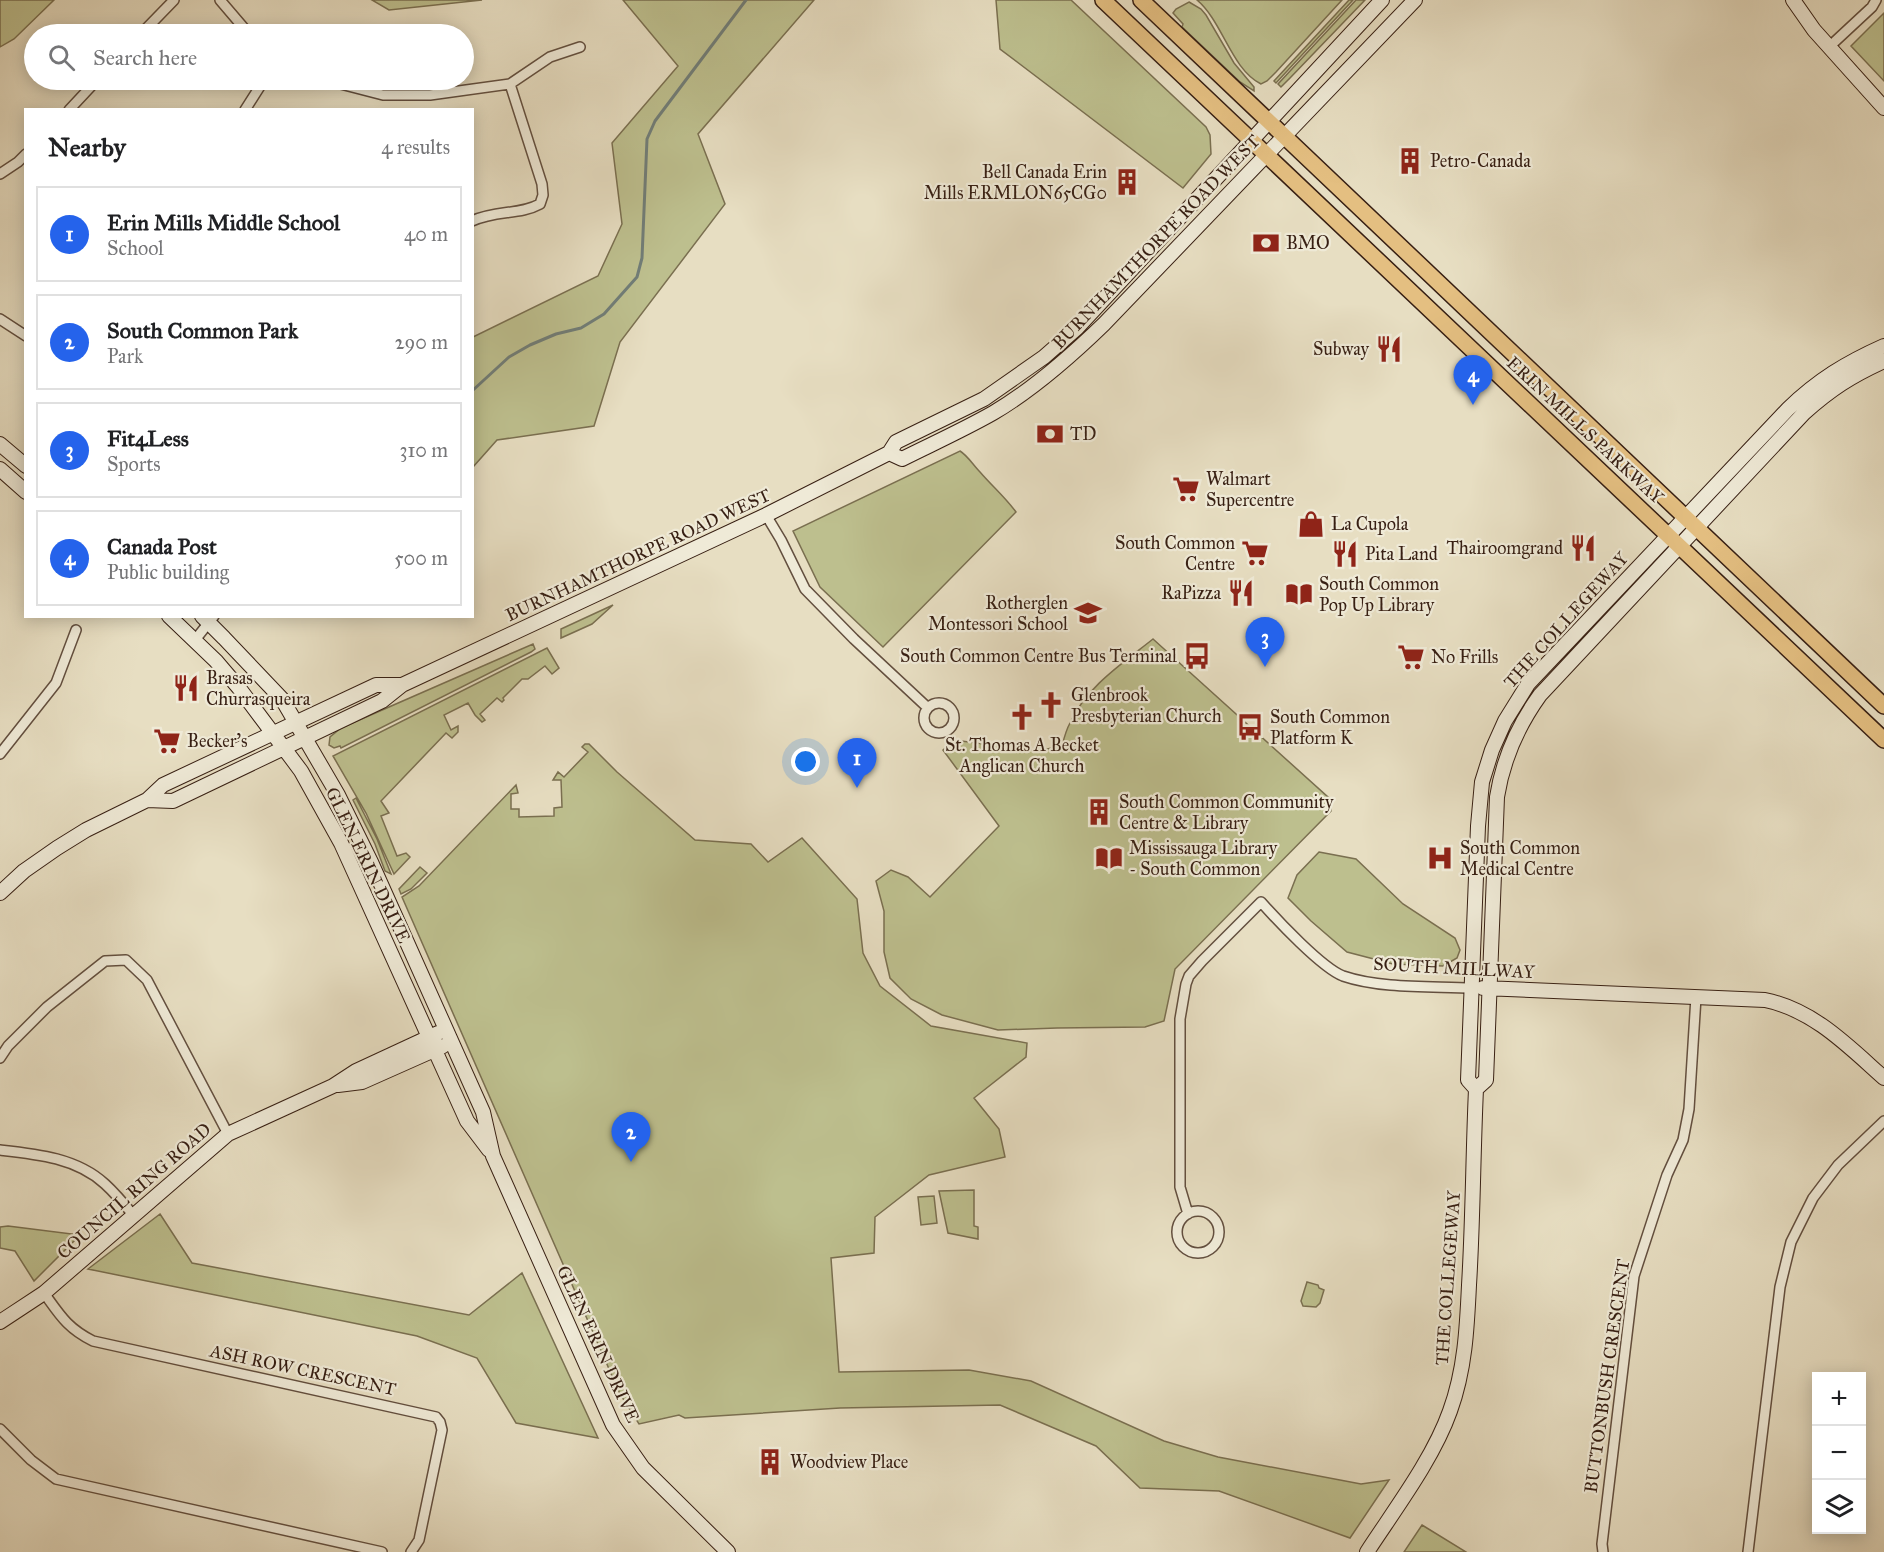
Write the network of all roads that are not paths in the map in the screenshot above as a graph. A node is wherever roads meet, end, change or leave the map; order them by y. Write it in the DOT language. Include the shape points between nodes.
graph roads {
  1 [pos="174,0"];
  2 [pos="220,0"];
  3 [pos="1102,0"];
  4 [pos="1382,0"];
  5 [pos="1415,0"];
  6 [pos="1793,0"];
  7 [pos="1876,0"];
  8 [pos="1143,2"];
  9 [pos="151,24"];
  10 [pos="240,24"];
  11 [pos="580,47"];
  12 [pos="1829,48"];
  13 [pos="510,84"];
  14 [pos="474,89"];
  15 [pos="88,90"];
  16 [pos="258,90"];
  17 [pos="362,90"];
  18 [pos="466,90"];
  19 [pos="71,108"];
  20 [pos="246,108"];
  21 [pos="1884,108"];
  22 [pos="1269,121"];
  23 [pos="1284,136"];
  24 [pos="1251,141"];
  25 [pos="1266,155"];
  26 [pos="24,156"];
  27 [pos="0,174"];
  28 [pos="474,220"];
  29 [pos="0,319"];
  30 [pos="24,335"];
  31 [pos="1884,346"];
  32 [pos="1884,361"];
  33 [pos="0,444"];
  34 [pos="889,453"];
  35 [pos="24,464"];
  36 [pos="0,470"];
  37 [pos="24,490"];
  38 [pos="766,515"];
  39 [pos="1685,517"];
  40 [pos="1697,528"];
  41 [pos="1667,535"];
  42 [pos="1680,546"];
  43 [pos="171,618"];
  44 [pos="208,619"];
  45 [pos="76,630"];
  46 [pos="195,640"];
  47 [pos="402,685"];
  48 [pos="1884,706"];
  49 [pos="928,708"];
  50 [pos="295,722"];
  51 [pos="274,732"];
  52 [pos="304,738"];
  53 [pos="1884,740"];
  54 [pos="284,747"];
  55 [pos="0,754"];
  56 [pos="147,800"];
  57 [pos="3,885"];
  58 [pos="1472,988"];
  59 [pos="1490,989"];
  60 [pos="1696,997"];
  61 [pos="446,1029"];
  62 [pos="452,1042"];
  63 [pos="432,1043"];
  64 [pos="0,1058"];
  65 [pos="1884,1078"];
  66 [pos="1476,1089"];
  67 [pos="1884,1121"];
  68 [pos="228,1134"];
  69 [pos="0,1150"];
  70 [pos="493,1156"];
  71 [pos="1188,1214"];
  72 [pos="134,1216"];
  73 [pos="44,1293"];
  74 [pos="0,1322"];
  75 [pos="0,1429"];
  76 [pos="382,1552"];
  77 [pos="411,1552"];
  78 [pos="728,1552"];
  79 [pos="1367,1552"];
  80 [pos="1603,1552"];
  81 [pos="1748,1552"];
  1 -- 9 [label="street"];
  2 -- 10 [label="street"];
  3 -- 24 [label="main road, ERIN MILLS PARKWAY"];
  4 -- 22 [label="street, BURNHAMTHORPE ROAD WEST"];
  5 -- 23 [label="street, BURNHAMTHORPE ROAD WEST"];
  6 -- 12 [label="street"];
  7 -- 12 [label="street"];
  8 -- 22 [label="main road, ERIN MILLS PARKWAY"];
  11 -- 13 [label="street" via="550,57"];
  12 -- 21 [label="street"];
  13 -- 14 [label="street"];
  13 -- 28 [label="street" via="543,195 540,204 529,210 485,215"];
  15 -- 19 [label="street"];
  16 -- 20 [label="street"];
  17 -- 18 [label="street" via="383,96"];
  22 -- 23 [label="main road, ERIN MILLS PARKWAY"];
  22 -- 24 [label="street, BURNHAMTHORPE ROAD WEST"];
  23 -- 25 [label="street, BURNHAMTHORPE ROAD WEST"];
  23 -- 39 [label="main road, ERIN MILLS PARKWAY"];
  24 -- 25 [label="main road, ERIN MILLS PARKWAY"];
  24 -- 34 [label="street, BURNHAMTHORPE ROAD WEST" via="1056,347 984,399 896,442"];
  25 -- 34 [label="street, BURNHAMTHORPE ROAD WEST" via="1104,324 1052,372 993,413 944,439 902,459"];
  25 -- 41 [label="main road, ERIN MILLS PARKWAY"];
  26 -- 27 [label="street"];
  29 -- 30 [label="street"];
  31 -- 39 [label="street, THE COLLEGEWAY" via="1810,387"];
  32 -- 40 [label="street, THE COLLEGEWAY" via="1831,389 1804,413"];
  33 -- 35 [label="street"];
  34 -- 38 [label="street, BURNHAMTHORPE ROAD WEST"];
  36 -- 37 [label="street"];
  38 -- 47 [label="street, BURNHAMTHORPE ROAD WEST"];
  38 -- 49 [label="street" via="805,589"];
  39 -- 40 [label="main road, ERIN MILLS PARKWAY"];
  39 -- 41 [label="street, THE COLLEGEWAY"];
  40 -- 42 [label="street, THE COLLEGEWAY"];
  40 -- 48 [label="main road, ERIN MILLS PARKWAY"];
  41 -- 42 [label="main road, ERIN MILLS PARKWAY"];
  41 -- 58 [label="street, THE COLLEGEWAY" via="1528,684 1492,750 1482,782 1478,826"];
  42 -- 53 [label="main road, ERIN MILLS PARKWAY"];
  42 -- 59 [label="street, THE COLLEGEWAY" via="1540,695 1509,749 1497,797"];
  43 -- 46 [label="street, GLEN ERIN DRIVE"];
  44 -- 46 [label="street"];
  44 -- 50 [label="street, GLEN ERIN DRIVE" via="282,699"];
  45 -- 55 [label="street" via="56,682"];
  46 -- 51 [label="street, GLEN ERIN DRIVE"];
  47 -- 50 [label="street, BURNHAMTHORPE ROAD WEST" via="376,685"];
  47 -- 52 [label="street, BURNHAMTHORPE ROAD WEST" via="382,701"];
  50 -- 51 [label="street, BURNHAMTHORPE ROAD WEST"];
  50 -- 52 [label="street, GLEN ERIN DRIVE"];
  51 -- 54 [label="street, GLEN ERIN DRIVE"];
  51 -- 56 [label="street, BURNHAMTHORPE ROAD WEST" via="163,784"];
  52 -- 54 [label="street, BURNHAMTHORPE ROAD WEST"];
  52 -- 61 [label="street, GLEN ERIN DRIVE" via="360,838"];
  54 -- 56 [label="street, BURNHAMTHORPE ROAD WEST" via="173,801"];
  54 -- 63 [label="street, GLEN ERIN DRIVE" via="302,771 341,843"];
  56 -- 57 [label="street, BURNHAMTHORPE ROAD WEST" via="95,825"];
  58 -- 59 [label="street, SOUTH MILLWAY"];
  58 -- 66 [label="street, THE COLLEGEWAY" via="1468,1080"];
  58 -- 71 [label="street, SOUTH MILLWAY" via="1365,981 1341,975 1312,953 1261,902 1202,961 1186,984 1180,1019 1180,1187"];
  59 -- 60 [label="street, SOUTH MILLWAY"];
  59 -- 66 [label="street, THE COLLEGEWAY" via="1486,1080"];
  60 -- 65 [label="street, SOUTH MILLWAY" via="1765,1000 1812,1017"];
  60 -- 80 [label="street, BUTTONBUSH CRESCENT" via="1689,1109 1683,1140 1667,1175 1634,1276"];
  61 -- 62 [label="street, GLEN ERIN DRIVE"];
  61 -- 63 [label="street, COUNCIL RING ROAD"];
  62 -- 63 [label="street, COUNCIL RING ROAD"];
  62 -- 70 [label="street, GLEN ERIN DRIVE" via="483,1112"];
  63 -- 68 [label="street, COUNCIL RING ROAD" via="356,1071 333,1086"];
  63 -- 70 [label="street, GLEN ERIN DRIVE" via="467,1121"];
  64 -- 68 [label="street" via="47,1007 97,968 105,962 126,960 147,980"];
  66 -- 79 [label="street, THE COLLEGEWAY" via="1466,1335 1458,1386 1450,1412 1421,1468"];
  67 -- 81 [label="street" via="1838,1166 1813,1198 1791,1242 1780,1287"];
  68 -- 72 [label="street, COUNCIL RING ROAD"];
  69 -- 72 [label="street" via="76,1165 104,1184"];
  70 -- 78 [label="street, GLEN ERIN DRIVE" via="613,1425 643,1468"];
  71 -- 71 [label="street" via="1178,1225 1181,1245 1192,1253 1211,1250 1220,1233 1217,1221 1207,1212"];
  72 -- 73 [label="street, COUNCIL RING ROAD"];
  73 -- 74 [label="street, COUNCIL RING ROAD"];
  73 -- 77 [label="street, ASH ROW CRESCENT" via="76,1333 93,1341 436,1417 442,1430 419,1540"];
  75 -- 76 [label="street" via="56,1479"];
}
